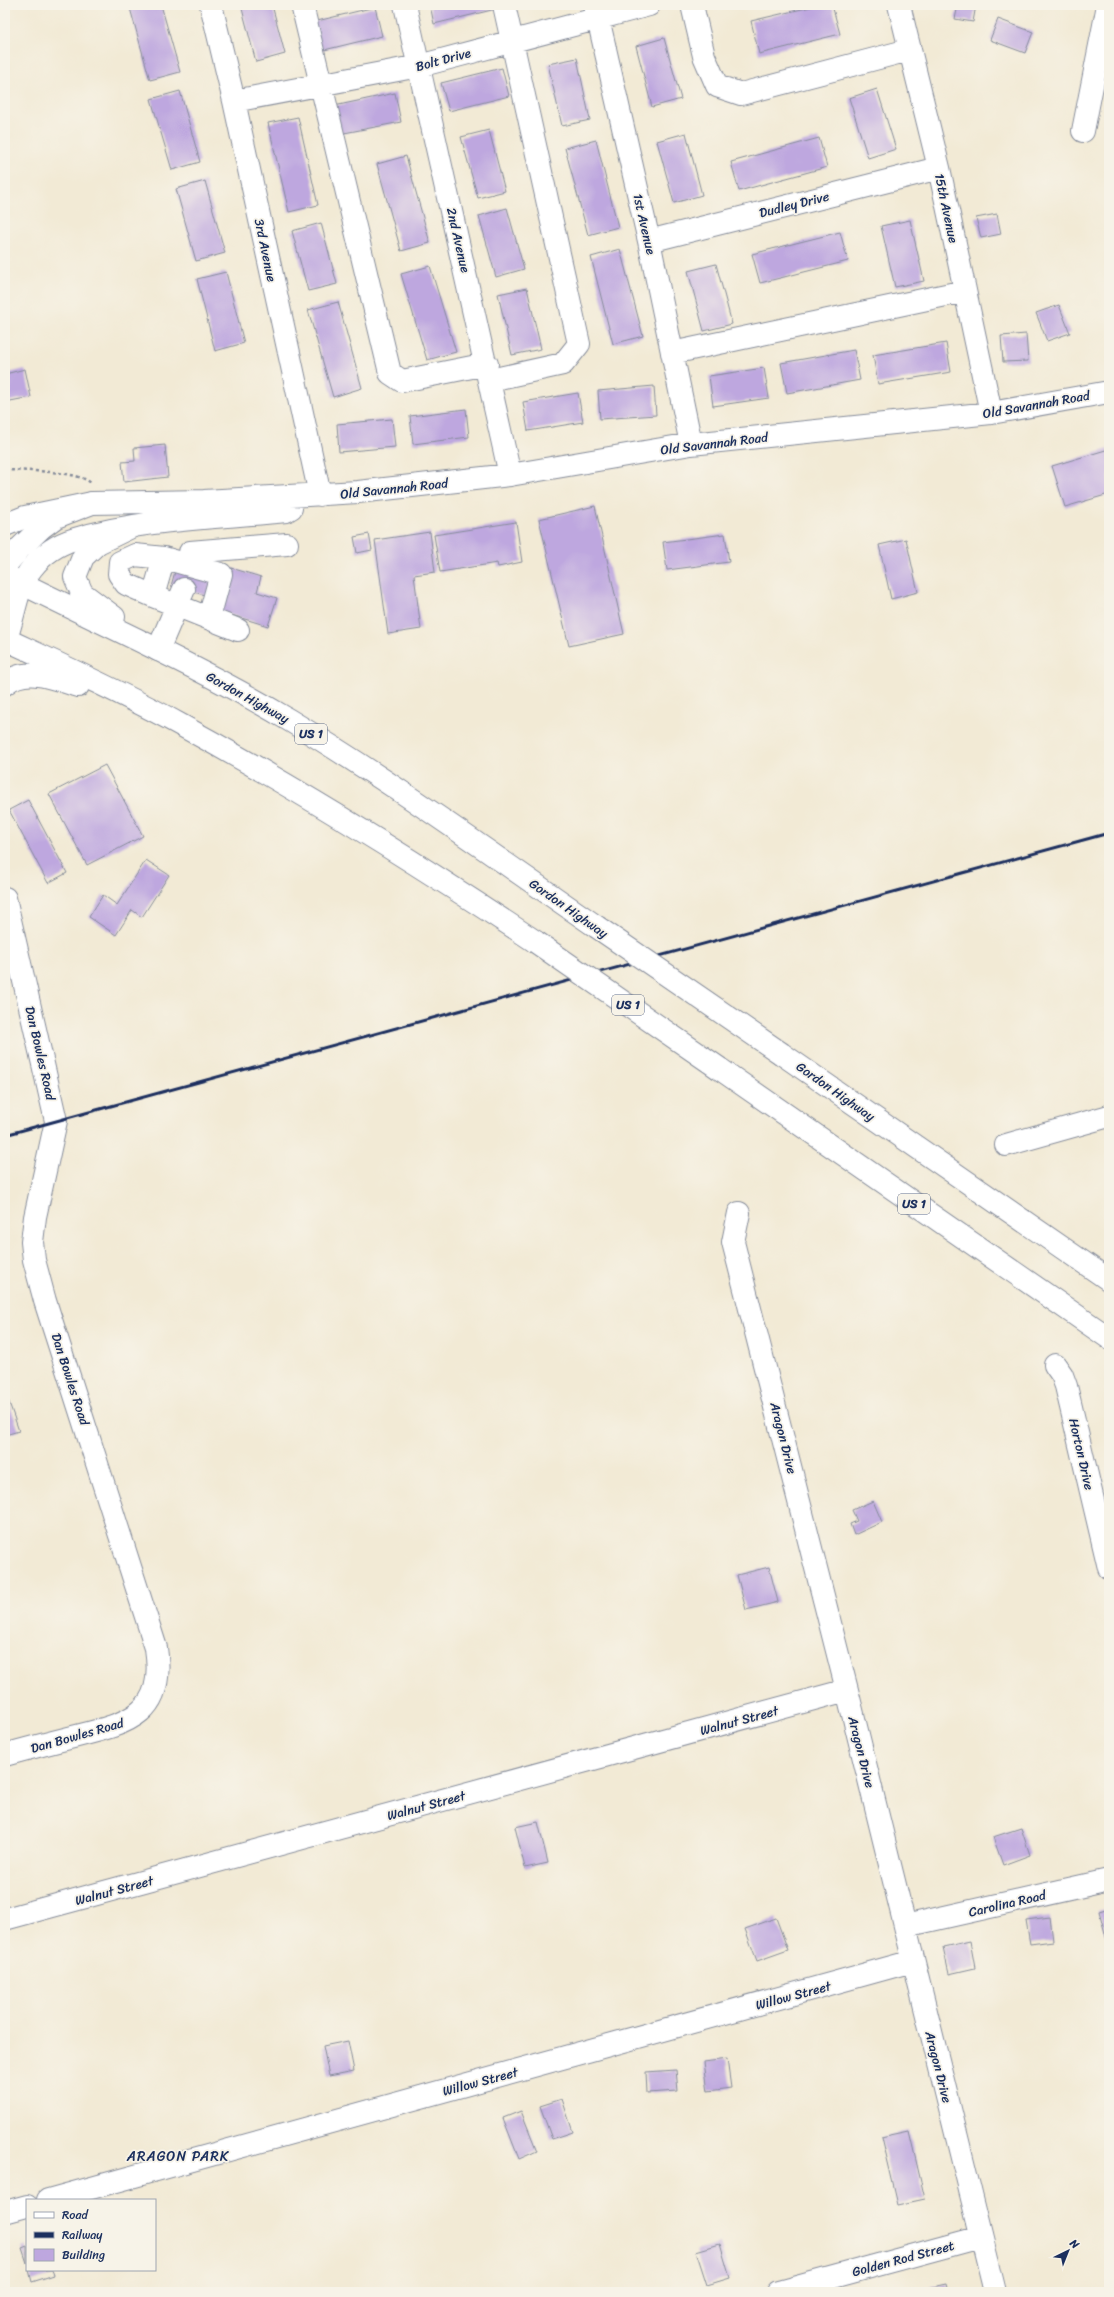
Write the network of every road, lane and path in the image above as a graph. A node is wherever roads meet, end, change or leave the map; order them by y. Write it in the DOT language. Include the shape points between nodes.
graph roads {
  1 [pos="210,5"];
  2 [pos="302,5"];
  3 [pos="405,5"];
  4 [pos="504,5"];
  5 [pos="649,5"];
  6 [pos="692,5"];
  7 [pos="898,5"];
  8 [pos="1108,5"];
  9 [pos="597,11"];
  10 [pos="512,41"];
  11 [pos="910,50"];
  12 [pos="419,66"];
  13 [pos="320,85"];
  14 [pos="234,101"];
  15 [pos="1083,131"];
  16 [pos="939,168"];
  17 [pos="649,241"];
  18 [pos="965,291"];
  19 [pos="672,353"];
  20 [pos="488,372"];
  21 [pos="1109,392"];
  22 [pos="991,413"];
  23 [pos="691,444"];
  24 [pos="5,470"];
  25 [pos="510,475"];
  26 [pos="320,495"];
  27 [pos="100,502"];
  28 [pos="185,520"];
  29 [pos="5,525"];
  30 [pos="131,528"];
  31 [pos="287,544"];
  32 [pos="164,558"];
  33 [pos="5,566"];
  34 [pos="186,576"];
  35 [pos="14,579"];
  36 [pos="153,596"];
  37 [pos="209,618"];
  38 [pos="238,630"];
  39 [pos="5,640"];
  40 [pos="158,650"];
  41 [pos="5,684"];
  42 [pos="150,710"];
  43 [pos="5,898"];
  44 [pos="1109,1116"];
  45 [pos="1006,1145"];
  46 [pos="739,1213"];
  47 [pos="1109,1280"];
  48 [pos="1109,1338"];
  49 [pos="1055,1365"];
  50 [pos="1109,1568"];
  51 [pos="847,1690"];
  52 [pos="5,1755"];
  53 [pos="1109,1880"];
  54 [pos="5,1919"];
  55 [pos="905,1926"];
  56 [pos="913,1962"];
  57 [pos="52,2199"];
  58 [pos="26,2206"];
  59 [pos="5,2212"];
  60 [pos="981,2237"];
  61 [pos="778,2292"];
  62 [pos="995,2292"];
  1 -- 14 [label="main road, 3rd Avenue"];
  2 -- 13 [label="main road"];
  3 -- 12 [label="main road, 2nd Avenue"];
  4 -- 10 [label="main road"];
  5 -- 9 [label="main road, Bolt Drive"];
  6 -- 11 [label="main road" via="704,56 717,86 741,94"];
  7 -- 11 [label="main road, 15th Avenue"];
  8 -- 15 [label="main road"];
  9 -- 10 [label="main road, Bolt Drive"];
  9 -- 17 [label="main road, 1st Avenue"];
  10 -- 12 [label="main road, Bolt Drive"];
  10 -- 20 [label="main road" via="579,344 563,364"];
  11 -- 16 [label="main road, 15th Avenue"];
  12 -- 13 [label="main road, Bolt Drive"];
  12 -- 20 [label="main road, 2nd Avenue"];
  13 -- 14 [label="main road, Bolt Drive"];
  13 -- 20 [label="main road" via="390,373 402,381"];
  14 -- 26 [label="main road, 3rd Avenue"];
  16 -- 17 [label="main road, Dudley Drive"];
  16 -- 18 [label="main road, 15th Avenue"];
  17 -- 19 [label="main road, 1st Avenue"];
  18 -- 19 [label="main road"];
  18 -- 22 [label="main road, 15th Avenue"];
  19 -- 23 [label="main road, 1st Avenue"];
  20 -- 25 [label="main road, 2nd Avenue"];
  21 -- 22 [label="main road, Old Savannah Road"];
  22 -- 23 [label="main road, Old Savannah Road"];
  23 -- 25 [label="main road, Old Savannah Road"];
  24 -- 27 [label="path" via="54,473 87,479"];
  25 -- 26 [label="main road, Old Savannah Road"];
  26 -- 27 [label="main road, Old Savannah Road" via="204,501"];
  26 -- 28 [label="main road, Old Savannah Road" via="286,511"];
  27 -- 29 [label="main road" via="25,517"];
  27 -- 33 [label="main road, Old Savannah Road" via="56,517 20,548"];
  28 -- 30 [label="main road, Old Savannah Road"];
  28 -- 34 [label="main road"];
  30 -- 35 [label="main road, Old Savannah Road" via="74,539 54,548 32,568"];
  30 -- 40 [label="main road" via="98,544 82,557 75,577 82,593"];
  31 -- 34 [label="main road"];
  32 -- 34 [label="main road"];
  32 -- 36 [label="main road"];
  32 -- 36 [label="main road" via="135,555 120,562 119,574 126,584"];
  34 -- 36 [label="main road"];
  34 -- 37 [label="main road"];
  34 -- 37 [label="main road" via="221,574"];
  34 -- 40 [label="main road"];
  35 -- 39 [label="main road, Old Savannah Road"];
  35 -- 40 [label="main road, Gordon Highway / US 1"];
  37 -- 38 [label="main road"];
  39 -- 42 [label="main road, US 1"];
  40 -- 47 [label="main road, Gordon Highway / US 1, bridge" via="205,673 320,740 452,827"];
  41 -- 42 [label="main road" via="20,676 50,677"];
  42 -- 48 [label="main road, US 1, bridge" via="344,818 536,942"];
  43 -- 52 [label="main road, Dan Bowles Road" via="56,1121 35,1217 32,1242 34,1260 156,1648 159,1678 143,1711 132,1719 110,1728"];
  44 -- 45 [label="main road"];
  46 -- 51 [label="main road, Aragon Drive" via="733,1242"];
  49 -- 50 [label="main road, Horton Drive" via="1066,1386"];
  51 -- 54 [label="main road, Walnut Street"];
  51 -- 55 [label="main road, Aragon Drive"];
  53 -- 55 [label="main road, Carolina Road"];
  55 -- 56 [label="main road, Aragon Drive"];
  56 -- 57 [label="main road, Willow Street"];
  56 -- 60 [label="main road, Aragon Drive"];
  58 -- 59 [label="main road"];
  60 -- 61 [label="main road, Golden Rod Street"];
  60 -- 62 [label="main road, Aragon Drive"];
}
